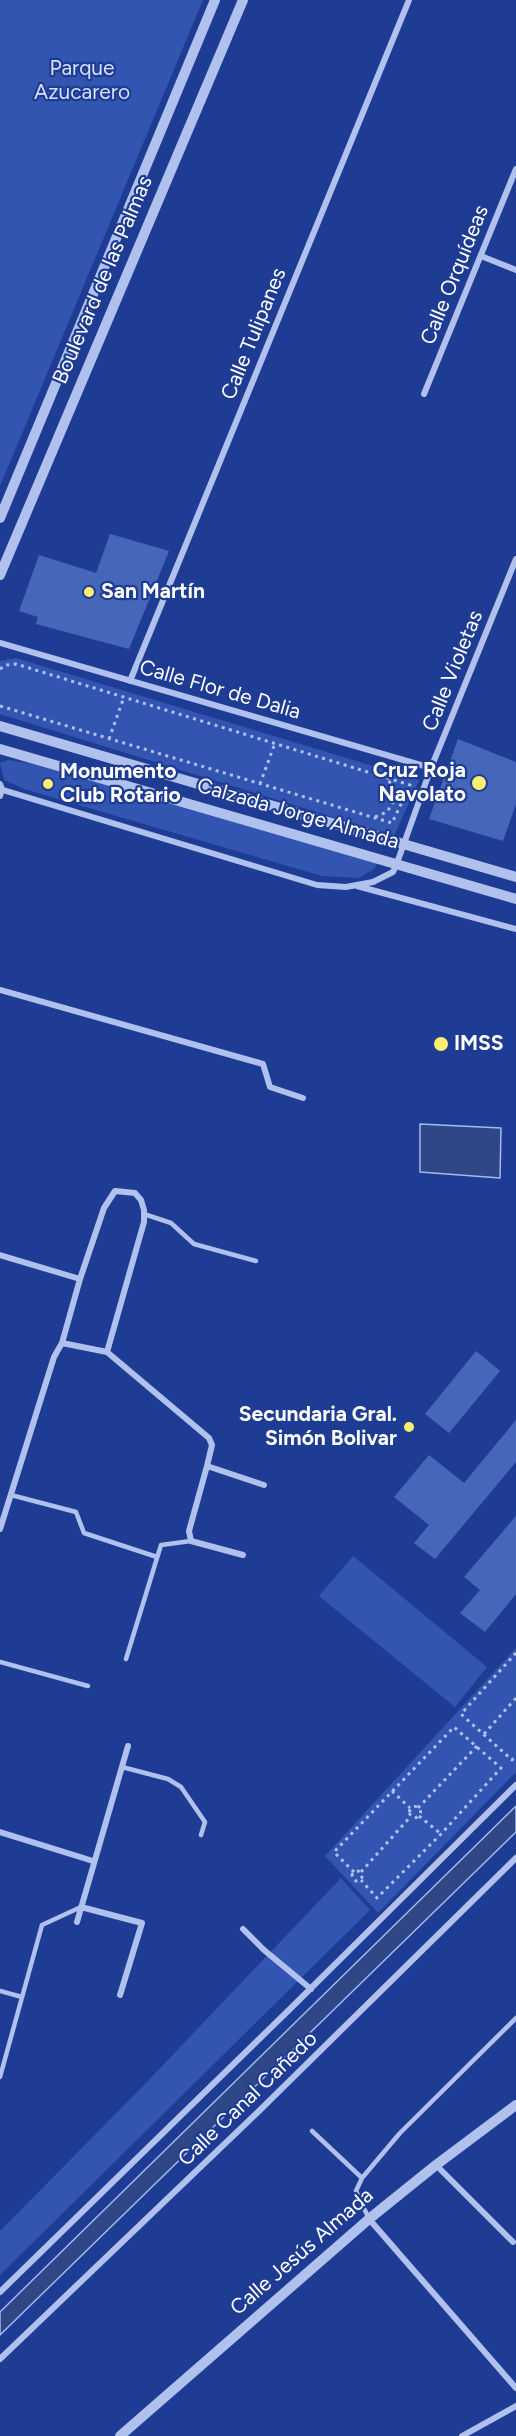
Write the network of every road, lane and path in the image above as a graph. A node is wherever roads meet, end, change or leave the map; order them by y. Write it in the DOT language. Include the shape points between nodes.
graph roads {
  1 [pos="215,0"];
  2 [pos="243,0"];
  3 [pos="409,0"];
  4 [pos="516,169"];
  5 [pos="481,256"];
  6 [pos="516,270"];
  7 [pos="424,394"];
  8 [pos="0,518"];
  9 [pos="516,559"];
  10 [pos="0,575"];
  11 [pos="0,643"];
  12 [pos="0,669"];
  13 [pos="130,681"];
  14 [pos="124,697"];
  15 [pos="0,706"];
  16 [pos="0,726"];
  17 [pos="108,739"];
  18 [pos="275,743"];
  19 [pos="0,749"];
  20 [pos="431,768"];
  21 [pos="384,777"];
  22 [pos="260,784"];
  23 [pos="0,789"];
  24 [pos="370,817"];
  25 [pos="404,845"];
  26 [pos="397,863"];
  27 [pos="516,877"];
  28 [pos="356,886"];
  29 [pos="516,898"];
  30 [pos="516,929"];
  31 [pos="0,990"];
  32 [pos="303,1098"];
  33 [pos="144,1214"];
  34 [pos="0,1255"];
  35 [pos="256,1261"];
  36 [pos="80,1279"];
  37 [pos="62,1343"];
  38 [pos="107,1352"];
  39 [pos="207,1466"];
  40 [pos="264,1485"];
  41 [pos="10,1495"];
  42 [pos="0,1529"];
  43 [pos="191,1541"];
  44 [pos="243,1555"];
  45 [pos="157,1557"];
  46 [pos="516,1653"];
  47 [pos="126,1659"];
  48 [pos="0,1662"];
  49 [pos="88,1686"];
  50 [pos="516,1698"];
  51 [pos="484,1734"];
  52 [pos="128,1746"];
  53 [pos="477,1746"];
  54 [pos="516,1755"];
  55 [pos="122,1767"];
  56 [pos="516,1785"];
  57 [pos="391,1791"];
  58 [pos="410,1808"];
  59 [pos="418,1808"];
  60 [pos="411,1816"];
  61 [pos="419,1816"];
  62 [pos="0,1832"];
  63 [pos="441,1834"];
  64 [pos="201,1835"];
  65 [pos="516,1858"];
  66 [pos="93,1861"];
  67 [pos="354,1872"];
  68 [pos="361,1872"];
  69 [pos="361,1880"];
  70 [pos="81,1907"];
  71 [pos="77,1922"];
  72 [pos="243,1929"];
  73 [pos="311,1989"];
  74 [pos="0,1991"];
  75 [pos="120,1995"];
  76 [pos="22,1997"];
  77 [pos="516,2018"];
  78 [pos="0,2077"];
  79 [pos="516,2105"];
  80 [pos="312,2131"];
  81 [pos="436,2165"];
  82 [pos="362,2178"];
  83 [pos="369,2219"];
  84 [pos="513,2242"];
  85 [pos="0,2292"];
  86 [pos="0,2360"];
  87 [pos="516,2388"];
  88 [pos="516,2406"];
  89 [pos="120,2436"];
  90 [pos="462,2436"];
  1 -- 8 [label="street, Boulevard de las Palmas"];
  2 -- 10 [label="street, Boulevard de las Palmas"];
  3 -- 13 [label="street, Calle Tulipanes"];
  4 -- 5 [label="street, Calle Orquídeas"];
  5 -- 6 [label="street"];
  5 -- 7 [label="street, Calle Orquídeas"];
  9 -- 20 [label="street, Calle Violetas"];
  11 -- 13 [label="street, Calle Flor de Dalia"];
  12 -- 14 [label="path" via="16,664"];
  13 -- 20 [label="street, Calle Flor de Dalia"];
  14 -- 17 [label="path"];
  14 -- 18 [label="path"];
  15 -- 17 [label="path"];
  16 -- 25 [label="street, Calzada Jorge Almada"];
  17 -- 22 [label="path"];
  18 -- 21 [label="path"];
  18 -- 22 [label="path"];
  19 -- 26 [label="street, Calzada Jorge Almada"];
  20 -- 25 [label="street, Calle Violetas"];
  21 -- 24 [label="path" via="393,785 394,801 387,812"];
  21 -- 24 [label="path" via="410,785 392,823"];
  22 -- 24 [label="path"];
  23 -- 28 [label="street" via="280,875 317,885"];
  25 -- 26 [label="street, Calle Violetas"];
  25 -- 27 [label="street, Calzada Jorge Almada"];
  26 -- 28 [label="street" via="393,872"];
  26 -- 29 [label="street, Calzada Jorge Almada"];
  28 -- 30 [label="street"];
  31 -- 32 [label="street" via="263,1064 270,1087"];
  33 -- 35 [label="lane" via="171,1223 194,1244"];
  33 -- 36 [label="street" via="135,1193 115,1191 104,1208"];
  33 -- 38 [label="street"];
  34 -- 36 [label="street"];
  36 -- 37 [label="street"];
  37 -- 38 [label="street"];
  37 -- 41 [label="street" via="54,1357"];
  38 -- 39 [label="street" via="209,1438 212,1445"];
  39 -- 40 [label="street"];
  39 -- 43 [label="street" via="189,1531"];
  41 -- 42 [label="street"];
  41 -- 45 [label="lane" via="76,1512 84,1533"];
  43 -- 44 [label="street"];
  43 -- 45 [label="lane" via="161,1545"];
  45 -- 47 [label="lane"];
  46 -- 51 [label="path" via="461,1714"];
  48 -- 49 [label="lane"];
  50 -- 51 [label="path"];
  51 -- 54 [label="path" via="512,1760"];
  52 -- 55 [label="street"];
  53 -- 57 [label="path" via="454,1727"];
  53 -- 59 [label="path"];
  53 -- 63 [label="path" via="501,1768"];
  55 -- 64 [label="lane" via="168,1779 181,1787 205,1822"];
  55 -- 66 [label="street"];
  56 -- 73 [label="street"];
  57 -- 58 [label="path"];
  57 -- 67 [label="path" via="334,1852"];
  58 -- 59 [label="path"];
  58 -- 60 [label="path"];
  59 -- 61 [label="path"];
  60 -- 61 [label="path"];
  60 -- 68 [label="path"];
  61 -- 63 [label="path"];
  62 -- 66 [label="street"];
  63 -- 69 [label="path" via="376,1898"];
  65 -- 86 [label="street, Calle Canal Cañedo"];
  66 -- 70 [label="street"];
  67 -- 68 [label="path"];
  67 -- 69 [label="path" via="352,1878"];
  68 -- 69 [label="path"];
  70 -- 71 [label="street"];
  70 -- 75 [label="street" via="142,1923"];
  70 -- 76 [label="lane" via="42,1925"];
  72 -- 73 [label="street"];
  73 -- 85 [label="street"];
  74 -- 76 [label="lane"];
  76 -- 78 [label="lane"];
  77 -- 82 [label="lane" via="400,2133"];
  79 -- 81 [label="street, Calle Jesús Almada"];
  80 -- 82 [label="lane"];
  81 -- 83 [label="street, Calle Jesús Almada"];
  81 -- 84 [label="street"];
  82 -- 83 [label="lane" via="356,2191"];
  83 -- 87 [label="street"];
  83 -- 89 [label="street, Calle Jesús Almada"];
  88 -- 90 [label="street"];
}
